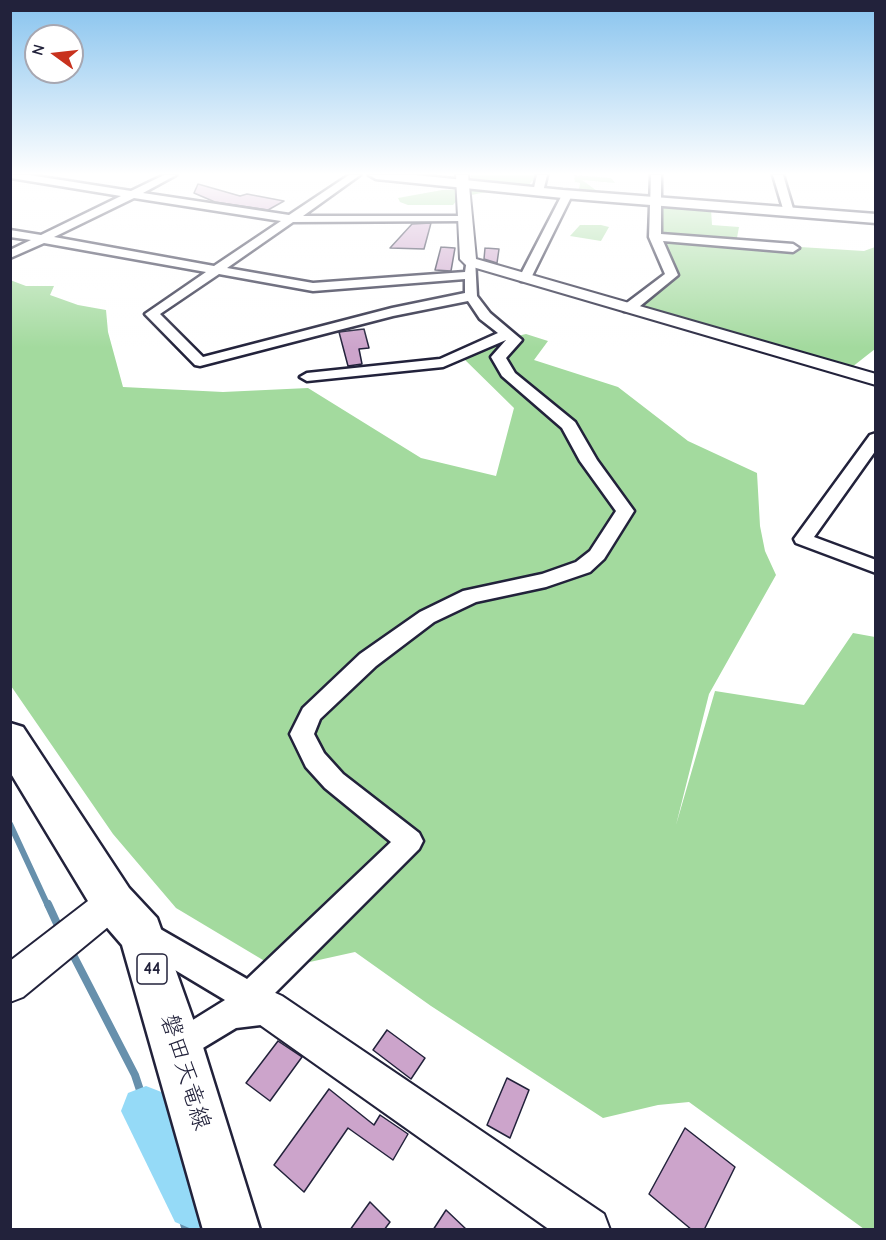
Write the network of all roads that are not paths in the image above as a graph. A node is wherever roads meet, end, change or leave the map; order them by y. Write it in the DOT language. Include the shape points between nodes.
graph roads {
  1 [pos="10,233"];
  2 [pos="57,233"];
  3 [pos="269,233"];
  4 [pos="465,233"];
  5 [pos="548,233"];
  6 [pos="655,233"];
  7 [pos="655,237"];
  8 [pos="45,239"];
  9 [pos="793,248"];
  10 [pos="10,255"];
  11 [pos="471,268"];
  12 [pos="214,270"];
  13 [pos="525,278"];
  14 [pos="471,296"];
  15 [pos="629,308"];
  16 [pos="508,334"];
  17 [pos="307,377"];
  18 [pos="876,380"];
  19 [pos="876,438"];
  20 [pos="876,567"];
  21 [pos="10,738"];
  22 [pos="127,917"];
  23 [pos="10,984"];
  24 [pos="259,1004"];
  25 [pos="178,1047"];
  26 [pos="576,1226"];
  27 [pos="232,1230"];
  1 -- 8 [label="street"];
  2 -- 8 [label="street"];
  3 -- 12 [label="street"];
  4 -- 11 [label="street"];
  5 -- 13 [label="street"];
  6 -- 7 [label="street"];
  7 -- 9 [label="street"];
  7 -- 15 [label="street" via="672,275"];
  8 -- 10 [label="street"];
  8 -- 12 [label="street"];
  11 -- 12 [label="street" via="313,287"];
  11 -- 13 [label="street"];
  11 -- 14 [label="street"];
  12 -- 14 [label="street" via="152,314 200,362 392,312"];
  13 -- 15 [label="street"];
  14 -- 16 [label="street" via="485,316"];
  15 -- 18 [label="street"];
  16 -- 17 [label="street" via="443,363"];
  16 -- 24 [label="street" via="515,340 498,357 509,376 569,424 589,461 625,511 597,555 583,567 546,580 470,596 427,617 368,660 311,714 302,734 315,760 334,781 410,841"];
  19 -- 20 [label="street" via="803,539"];
  21 -- 22 [label="main road, 磐田天竜線 / 44"];
  22 -- 23 [label="street"];
  22 -- 24 [label="street"];
  22 -- 25 [label="main road, 磐田天竜線 / 44"];
  24 -- 25 [label="street" via="231,1013"];
  24 -- 26 [label="street"];
  25 -- 27 [label="main road, 磐田天竜線 / 44"];
}
